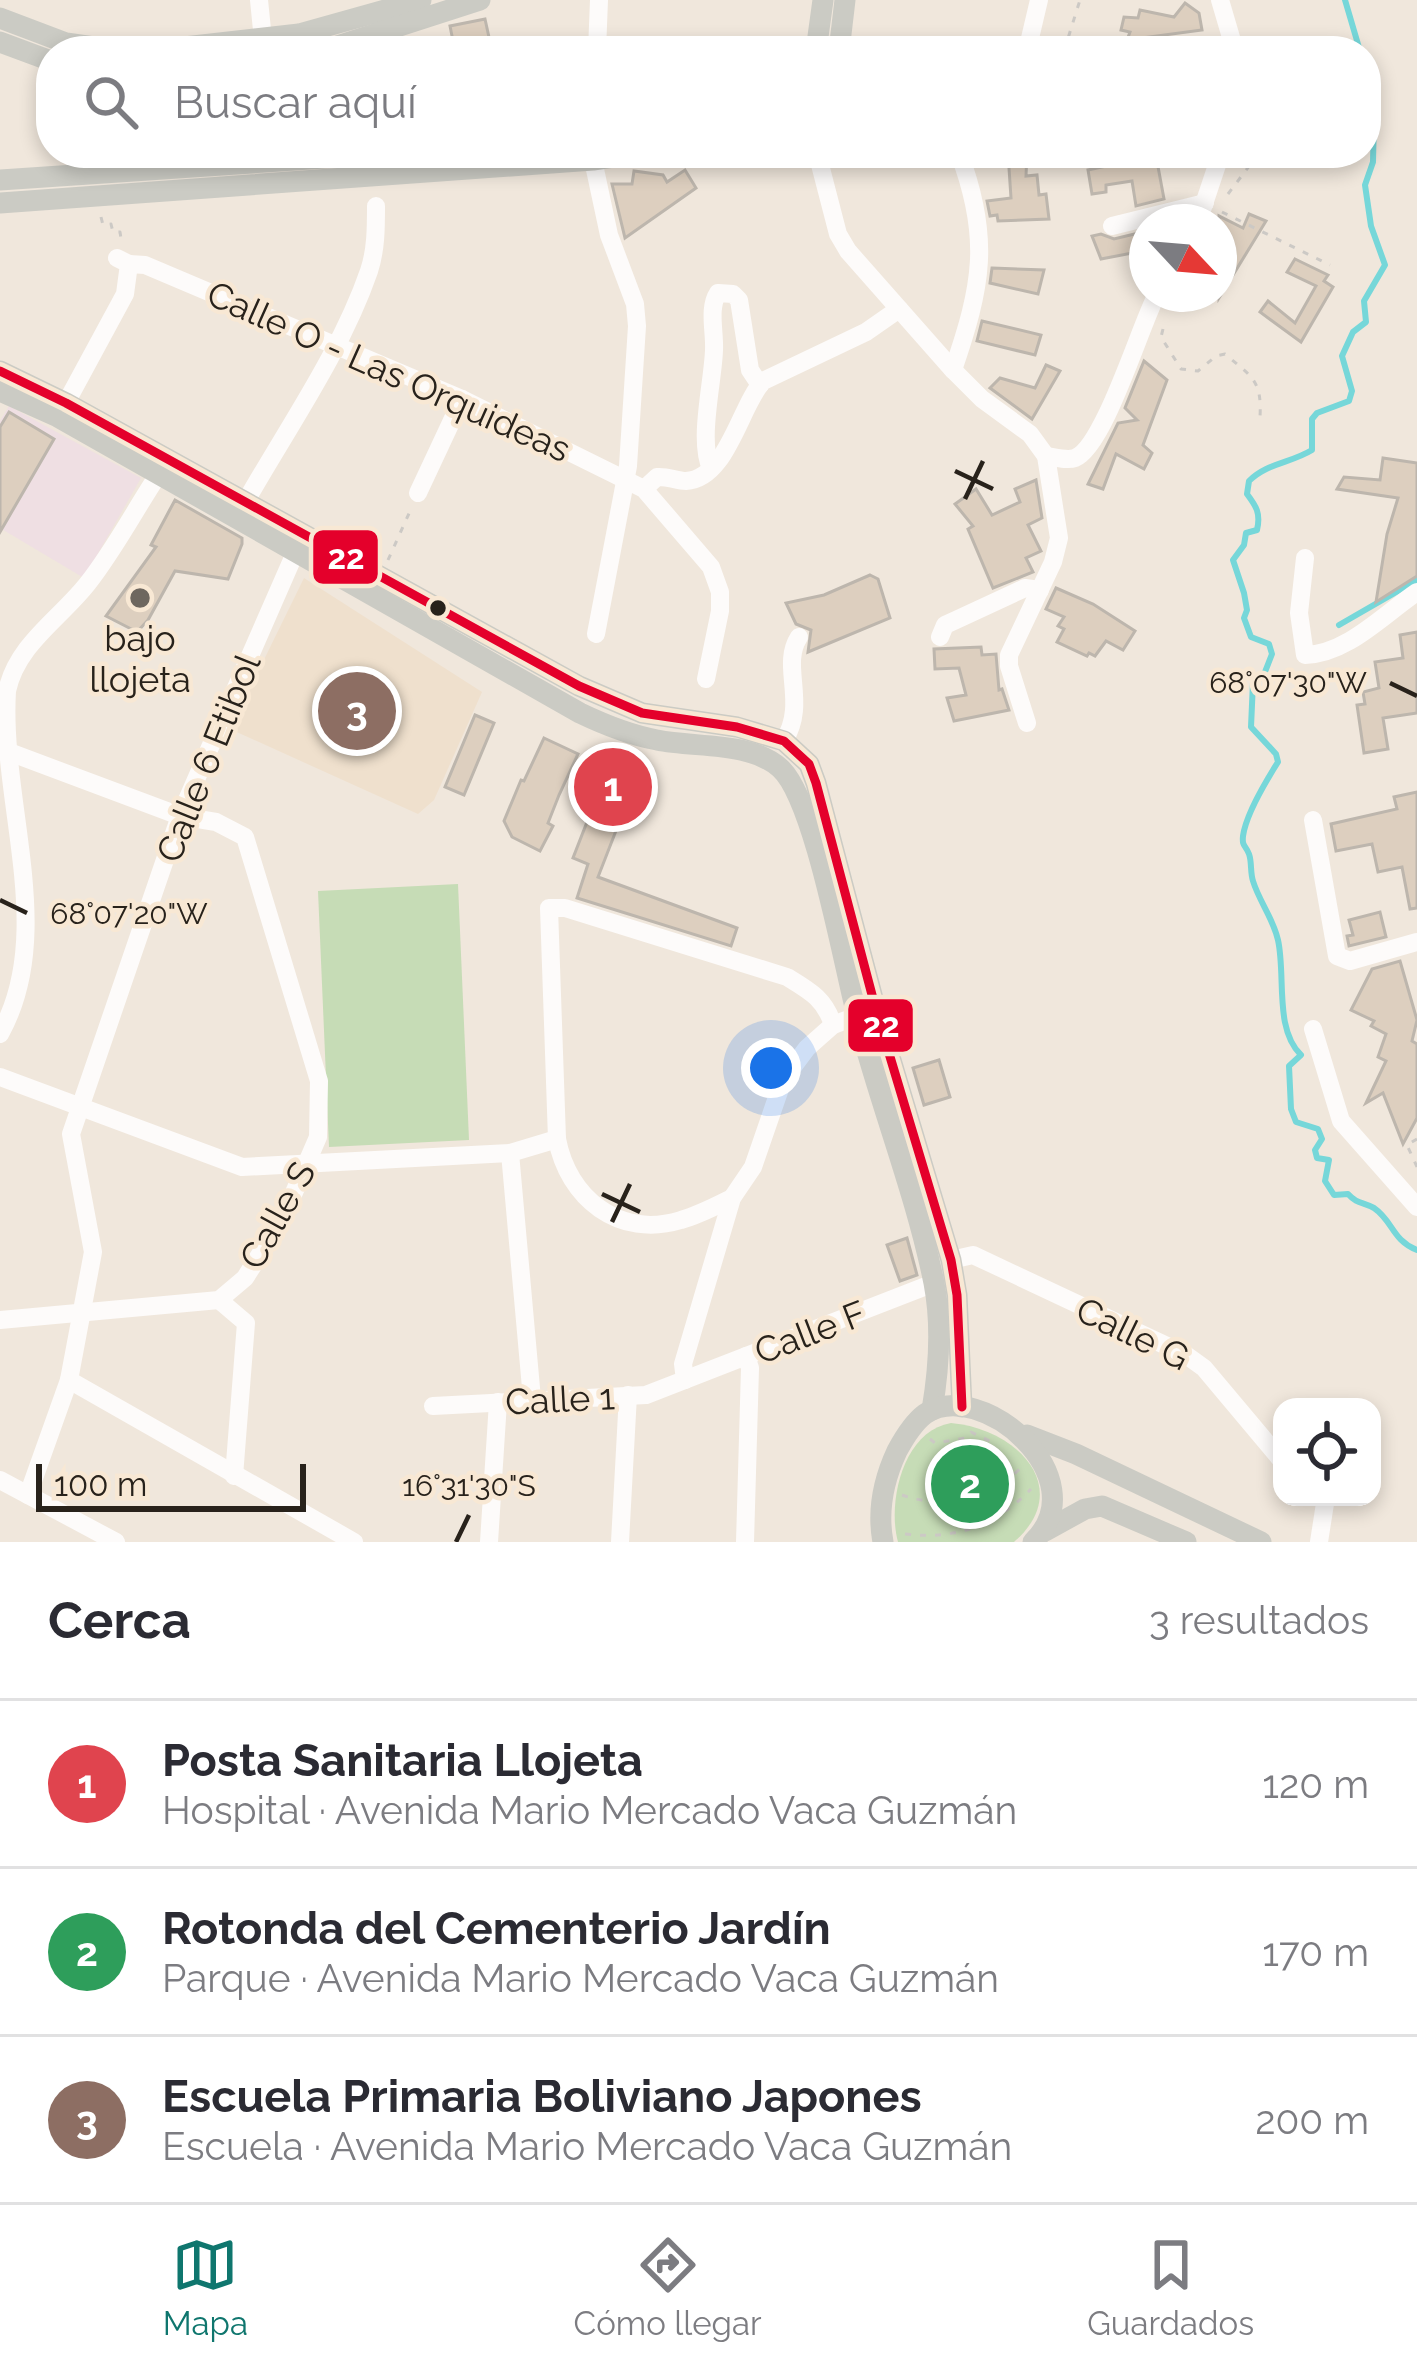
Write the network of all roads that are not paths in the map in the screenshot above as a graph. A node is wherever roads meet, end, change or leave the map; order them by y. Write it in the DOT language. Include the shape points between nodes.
graph roads {
  1 [pos="259,0"];
  2 [pos="421,0"];
  3 [pos="480,0"];
  4 [pos="598,0"];
  5 [pos="823,0"];
  6 [pos="845,0"];
  7 [pos="1039,0"];
  8 [pos="1220,0"];
  9 [pos="0,18"];
  10 [pos="46,36"];
  11 [pos="263,36"];
  12 [pos="301,36"];
  13 [pos="368,36"];
  14 [pos="597,36"];
  15 [pos="818,36"];
  16 [pos="841,36"];
  17 [pos="1031,36"];
  18 [pos="1231,36"];
  19 [pos="0,42"];
  20 [pos="36,55"];
  21 [pos="177,168"];
  22 [pos="442,168"];
  23 [pos="596,168"];
  24 [pos="821,168"];
  25 [pos="964,168"];
  26 [pos="1216,168"];
  27 [pos="0,180"];
  28 [pos="0,203"];
  29 [pos="1204,204"];
  30 [pos="376,206"];
  31 [pos="1129,223"];
  32 [pos="1112,226"];
  33 [pos="899,309"];
  34 [pos="1149,312"];
  35 [pos="335,344"];
  36 [pos="953,370"];
  37 [pos="0,371"];
  38 [pos="760,385"];
  39 [pos="0,391"];
  40 [pos="462,399"];
  41 [pos="62,410"];
  42 [pos="1046,456"];
  43 [pos="163,467"];
  44 [pos="711,468"];
  45 [pos="626,477"];
  46 [pos="644,489"];
  47 [pos="418,493"];
  48 [pos="241,510"];
  49 [pos="300,544"];
  50 [pos="1304,558"];
  51 [pos="1040,590"];
  52 [pos="1417,592"];
  53 [pos="1417,604"];
  54 [pos="1392,609"];
  55 [pos="596,634"];
  56 [pos="799,637"];
  57 [pos="940,637"];
  58 [pos="517,667"];
  59 [pos="706,680"];
  60 [pos="1027,723"];
  61 [pos="705,736"];
  62 [pos="784,741"];
  63 [pos="1,749"];
  64 [pos="0,772"];
  65 [pos="180,816"];
  66 [pos="1312,820"];
  67 [pos="1417,942"];
  68 [pos="866,1013"];
  69 [pos="832,1025"];
  70 [pos="1313,1029"];
  71 [pos="0,1034"];
  72 [pos="0,1077"];
  73 [pos="80,1106"];
  74 [pos="557,1139"];
  75 [pos="510,1153"];
  76 [pos="308,1164"];
  77 [pos="733,1198"];
  78 [pos="1417,1207"];
  79 [pos="951,1260"];
  80 [pos="934,1283"];
  81 [pos="219,1300"];
  82 [pos="82,1314"];
  83 [pos="0,1320"];
  84 [pos="746,1356"];
  85 [pos="69,1380"];
  86 [pos="685,1380"];
  87 [pos="628,1395"];
  88 [pos="532,1399"];
  89 [pos="498,1402"];
  90 [pos="433,1406"];
  91 [pos="962,1407"];
  92 [pos="932,1410"];
  93 [pos="1013,1441"];
  94 [pos="1273,1450"];
  95 [pos="234,1476"];
  96 [pos="0,1480"];
  97 [pos="28,1495"];
  98 [pos="1324,1506"];
  99 [pos="1039,1537"];
  100 [pos="886,1540"];
  101 [pos="116,1542"];
  102 [pos="354,1542"];
  103 [pos="489,1542"];
  104 [pos="620,1542"];
  105 [pos="745,1542"];
  106 [pos="1186,1542"];
  107 [pos="1261,1542"];
  108 [pos="1318,1542"];
  1 -- 11 [label="street"];
  2 -- 12 [label="main road"];
  3 -- 13 [label="main road"];
  4 -- 14 [label="street"];
  5 -- 15 [label="main road"];
  6 -- 16 [label="main road"];
  7 -- 17 [label="street"];
  8 -- 18 [label="street"];
  9 -- 10 [label="main road"];
  19 -- 20 [label="main road"];
  21 -- 27 [label="main road"];
  22 -- 28 [label="main road"];
  23 -- 45 [label="street" via="635,304"];
  24 -- 33 [label="street" via="838,233"];
  25 -- 36 [label="street" via="982,242"];
  26 -- 29 [label="street"];
  30 -- 35 [label="street" via="369,271"];
  31 -- 32 [label="street"];
  33 -- 36 [label="street"];
  33 -- 38 [label="street"];
  34 -- 42 [label="street" via="1090,442 1070,460"];
  35 -- 40 [label="street, Calle O - Las Orquideas"];
  35 -- 41 [label="street, Calle O - Las Orquideas" via="123,261 125,294"];
  35 -- 48 [label="street"];
  36 -- 42 [label="street"];
  37 -- 41 [label="main road"];
  38 -- 44 [label="street"];
  38 -- 44 [label="street" via="750,370 740,300 718,293 706,442"];
  39 -- 41 [label="main road"];
  40 -- 45 [label="street, Calle O - Las Orquideas"];
  40 -- 47 [label="street"];
  41 -- 43 [label="main road"];
  42 -- 51 [label="street" via="1058,538"];
  43 -- 48 [label="main road"];
  43 -- 63 [label="street" via="89,582 21,654 6,694"];
  44 -- 46 [label="street" via="684,481 657,477"];
  45 -- 46 [label="street, Calle O - Las Orquideas"];
  45 -- 55 [label="street"];
  46 -- 59 [label="street, Calle O - Las Orquideas" via="711,568 720,592"];
  48 -- 49 [label="main road"];
  49 -- 58 [label="main road"];
  49 -- 58 [label="main road" via="380,578"];
  49 -- 65 [label="street, Calle 6 Etibol"];
  50 -- 54 [label="street" via="1298,613 1305,655 1324,655"];
  51 -- 57 [label="street" via="1024,588 945,625"];
  51 -- 60 [label="street" via="1009,655"];
  52 -- 54 [label="street"];
  53 -- 54 [label="street"];
  56 -- 62 [label="street" via="792,653 796,718"];
  58 -- 61 [label="main road" via="620,730"];
  61 -- 62 [label="main road" via="737,727"];
  61 -- 68 [label="main road" via="765,758 789,777"];
  62 -- 68 [label="main road" via="816,783"];
  63 -- 64 [label="street"];
  63 -- 65 [label="street, Calle S"];
  64 -- 71 [label="street" via="24,966"];
  65 -- 73 [label="street, Calle 6 Etibol"];
  65 -- 76 [label="street, Calle S" via="237,831 252,852 319,1081 318,1136"];
  66 -- 67 [label="street" via="1337,956 1351,961"];
  68 -- 69 [label="street"];
  68 -- 79 [label="main road"];
  68 -- 80 [label="main road"];
  69 -- 74 [label="street" via="827,1007 788,977 549,908"];
  69 -- 77 [label="street" via="790,1068"];
  70 -- 78 [label="street" via="1341,1121"];
  72 -- 73 [label="street"];
  73 -- 76 [label="street" via="242,1167"];
  73 -- 82 [label="street, Calle 6 Etibol" via="71,1134 93,1252"];
  74 -- 75 [label="street"];
  74 -- 77 [label="street" via="582,1196 609,1215 676,1222"];
  75 -- 76 [label="street"];
  75 -- 88 [label="street"];
  76 -- 81 [label="street, Calle S" via="245,1278"];
  77 -- 86 [label="street" via="683,1364"];
  79 -- 80 [label="main road"];
  79 -- 91 [label="main road"];
  79 -- 94 [label="street, Calle G" via="973,1255 1186,1355"];
  80 -- 84 [label="street, Calle F"];
  80 -- 92 [label="main road" via="939,1349"];
  81 -- 82 [label="street, Calle S"];
  81 -- 95 [label="street" via="246,1322"];
  82 -- 83 [label="street, Calle S"];
  82 -- 85 [label="street, Calle 6 Etibol"];
  84 -- 86 [label="street, Calle F"];
  84 -- 105 [label="street"];
  85 -- 95 [label="street"];
  85 -- 97 [label="street, Calle 6 Etibol"];
  86 -- 87 [label="street, Calle 1"];
  87 -- 88 [label="street, Calle 1"];
  87 -- 104 [label="street"];
  88 -- 89 [label="street, Calle 1"];
  89 -- 90 [label="street, Calle 1"];
  89 -- 103 [label="street"];
  91 -- 92 [label="main road"];
  91 -- 93 [label="main road"];
  92 -- 100 [label="main road" via="891,1464 882,1491"];
  93 -- 99 [label="main road" via="1037,1452 1050,1476 1051,1508"];
  93 -- 107 [label="main road" via="1076,1454"];
  95 -- 102 [label="street"];
  96 -- 97 [label="street"];
  97 -- 101 [label="street"];
  98 -- 108 [label="street"];
  99 -- 106 [label="main road" via="1102,1506"];
}
